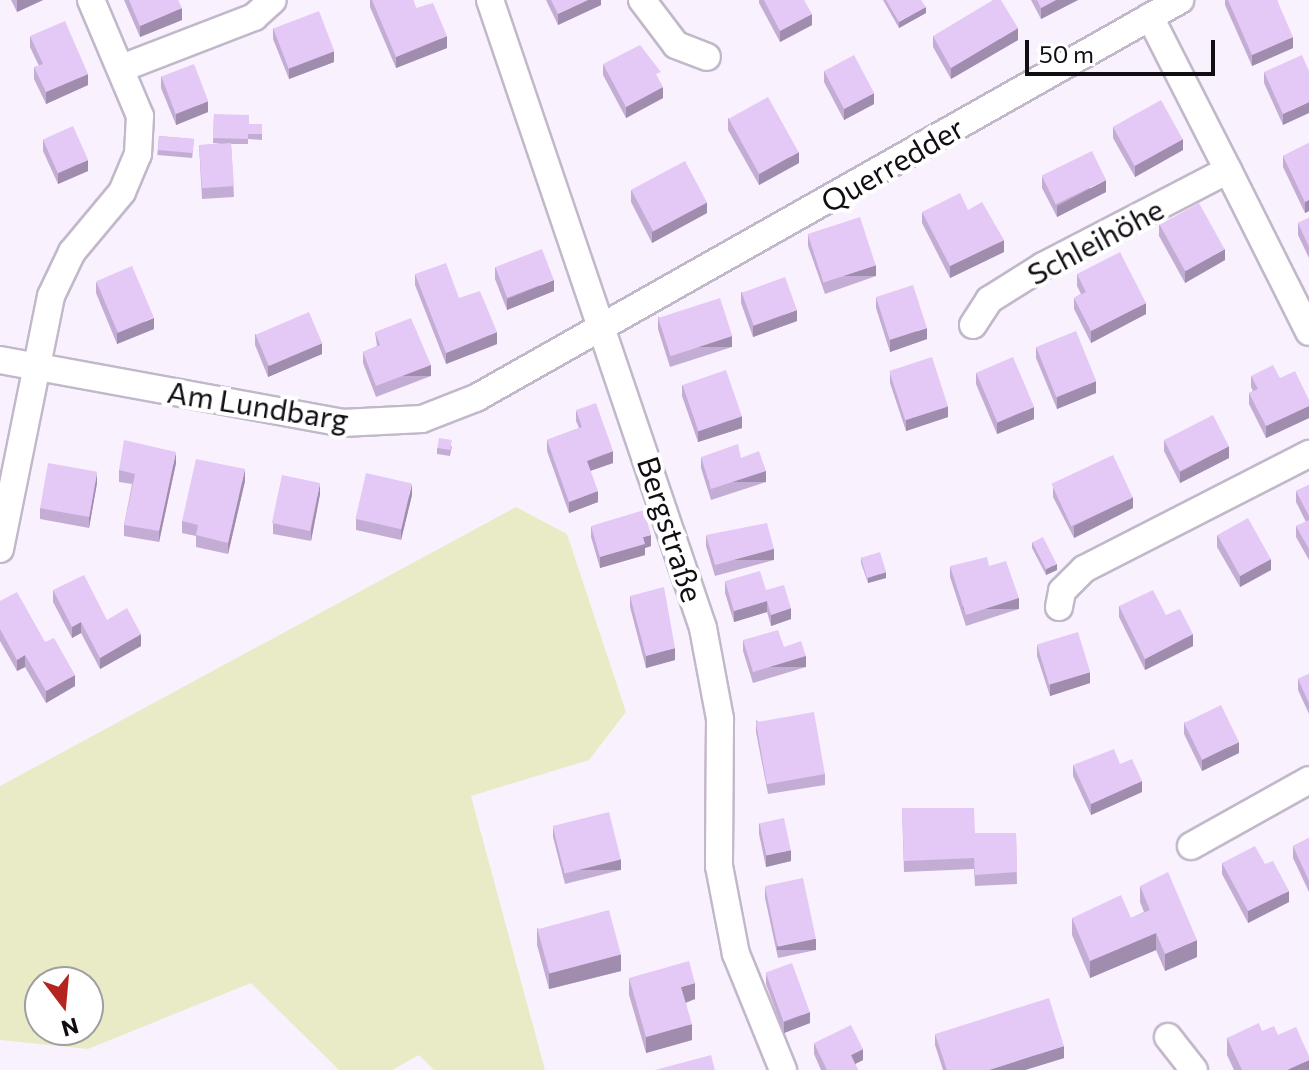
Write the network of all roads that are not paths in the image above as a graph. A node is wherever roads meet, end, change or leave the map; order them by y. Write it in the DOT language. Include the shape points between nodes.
graph roads {
  1 [pos="91,0"];
  2 [pos="273,0"];
  3 [pos="490,0"];
  4 [pos="642,0"];
  5 [pos="1180,0"];
  6 [pos="1150,17"];
  7 [pos="707,57"];
  8 [pos="122,68"];
  9 [pos="1228,170"];
  10 [pos="973,325"];
  11 [pos="603,327"];
  12 [pos="1309,332"];
  13 [pos="0,360"];
  14 [pos="36,366"];
  15 [pos="1309,454"];
  16 [pos="0,549"];
  17 [pos="1059,607"];
  18 [pos="1309,780"];
  19 [pos="1191,846"];
  20 [pos="1168,1037"];
  21 [pos="1191,1069"];
  22 [pos="783,1070"];
  1 -- 8 [label="street"];
  2 -- 8 [label="street" via="254,17"];
  3 -- 11 [label="street, Bergstraße"];
  4 -- 7 [label="street" via="676,45"];
  5 -- 6 [label="street, Querredder"];
  6 -- 9 [label="street"];
  6 -- 11 [label="street, Querredder"];
  8 -- 14 [label="street" via="140,116 138,154 122,192 72,252 51,296"];
  9 -- 10 [label="street, Schleihöhe" via="1043,266 989,300"];
  9 -- 12 [label="street"];
  11 -- 14 [label="street, Am Lundbarg" via="476,398 422,419 342,423"];
  11 -- 22 [label="street, Bergstraße" via="703,628 720,719 719,866 736,954"];
  13 -- 14 [label="street, Am Lundbarg"];
  14 -- 16 [label="street"];
  15 -- 17 [label="street" via="1084,569 1062,591"];
  18 -- 19 [label="street"];
  20 -- 21 [label="street"];
}
